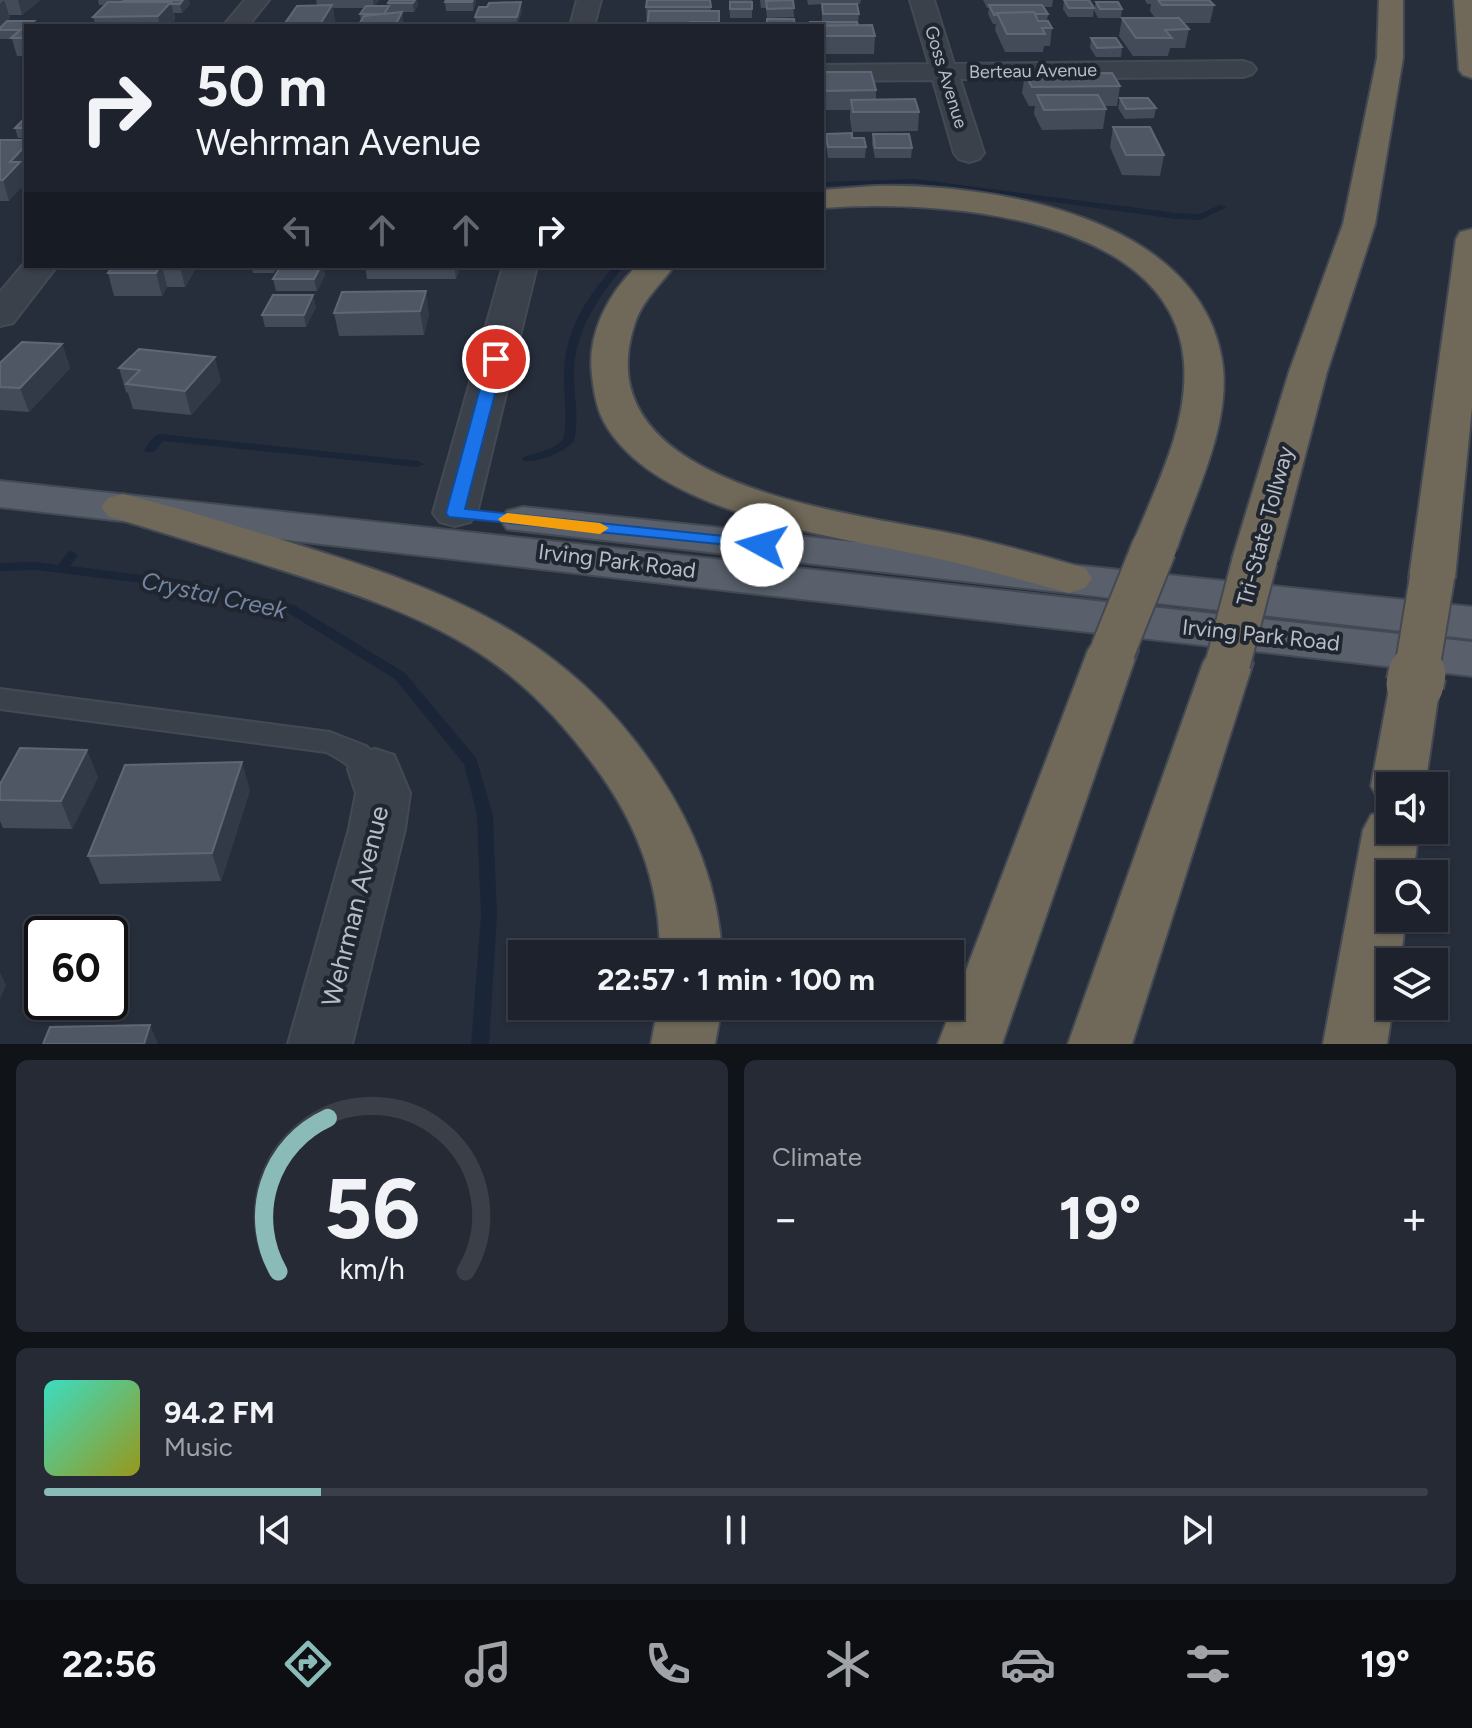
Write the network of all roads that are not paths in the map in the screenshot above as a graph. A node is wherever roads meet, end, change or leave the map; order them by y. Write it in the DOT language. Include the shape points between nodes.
graph roads {
  1 [pos="257,0"];
  2 [pos="589,0"];
  3 [pos="922,0"];
  4 [pos="1369,0"];
  5 [pos="1391,0"];
  6 [pos="1466,0"];
  7 [pos="237,24"];
  8 [pos="583,24"];
  9 [pos="1390,58"];
  10 [pos="1243,69"];
  11 [pos="1472,70"];
  12 [pos="945,72"];
  13 [pos="824,73"];
  14 [pos="969,153"];
  15 [pos="824,199"];
  16 [pos="1472,239"];
  17 [pos="38,268"];
  18 [pos="519,268"];
  19 [pos="654,268"];
  20 [pos="0,315"];
  21 [pos="0,464"];
  22 [pos="0,494"];
  23 [pos="123,507"];
  24 [pos="455,513"];
  25 [pos="1069,578"];
  26 [pos="1472,623"];
  27 [pos="1472,659"];
  28 [pos="0,699"];
  29 [pos="375,769"];
  30 [pos="1400,772"];
  31 [pos="1389,844"];
  32 [pos="691,940"];
  33 [pos="687,1020"];
  34 [pos="320,1044"];
  35 [pos="683,1044"];
  36 [pos="970,1044"];
  37 [pos="1100,1044"];
  38 [pos="1355,1044"];
  1 -- 7 [label="street"];
  2 -- 8 [label="street"];
  3 -- 12 [label="street, Goss Avenue"];
  4 -- 9 [label="highway"];
  5 -- 9 [label="highway, Tri-State Tollway"];
  6 -- 11 [label="highway"];
  9 -- 37 [label="highway, Tri-State Tollway, bridge" via="1359,224 1308,372 1228,663"];
  10 -- 12 [label="street, Berteau Avenue"];
  12 -- 13 [label="street, Berteau Avenue"];
  12 -- 14 [label="street, Goss Avenue"];
  15 -- 36 [label="highway, bridge" via="927,196 1010,207 1076,226 1106,239 1170,286 1199,336 1200,416"];
  16 -- 30 [label="highway, bridge" via="1432,578"];
  17 -- 20 [label="street"];
  18 -- 24 [label="street"];
  19 -- 25 [label="highway" via="621,312 609,353 619,413 633,434 657,454 687,474 781,512"];
  21 -- 24 [label="main road, Irving Park Road"];
  22 -- 23 [label="main road, Irving Park Road"];
  23 -- 27 [label="main road, Irving Park Road"];
  23 -- 32 [label="highway" via="425,603 489,637 532,668 575,705 656,814 684,882"];
  24 -- 25 [label="main road, Irving Park Road"];
  25 -- 26 [label="main road, Irving Park Road"];
  28 -- 29 [label="lane" via="330,742"];
  29 -- 34 [label="street, Wehrman Avenue" via="383,793 377,829"];
  31 -- 38 [label="highway"];
  33 -- 35 [label="highway"];
}
